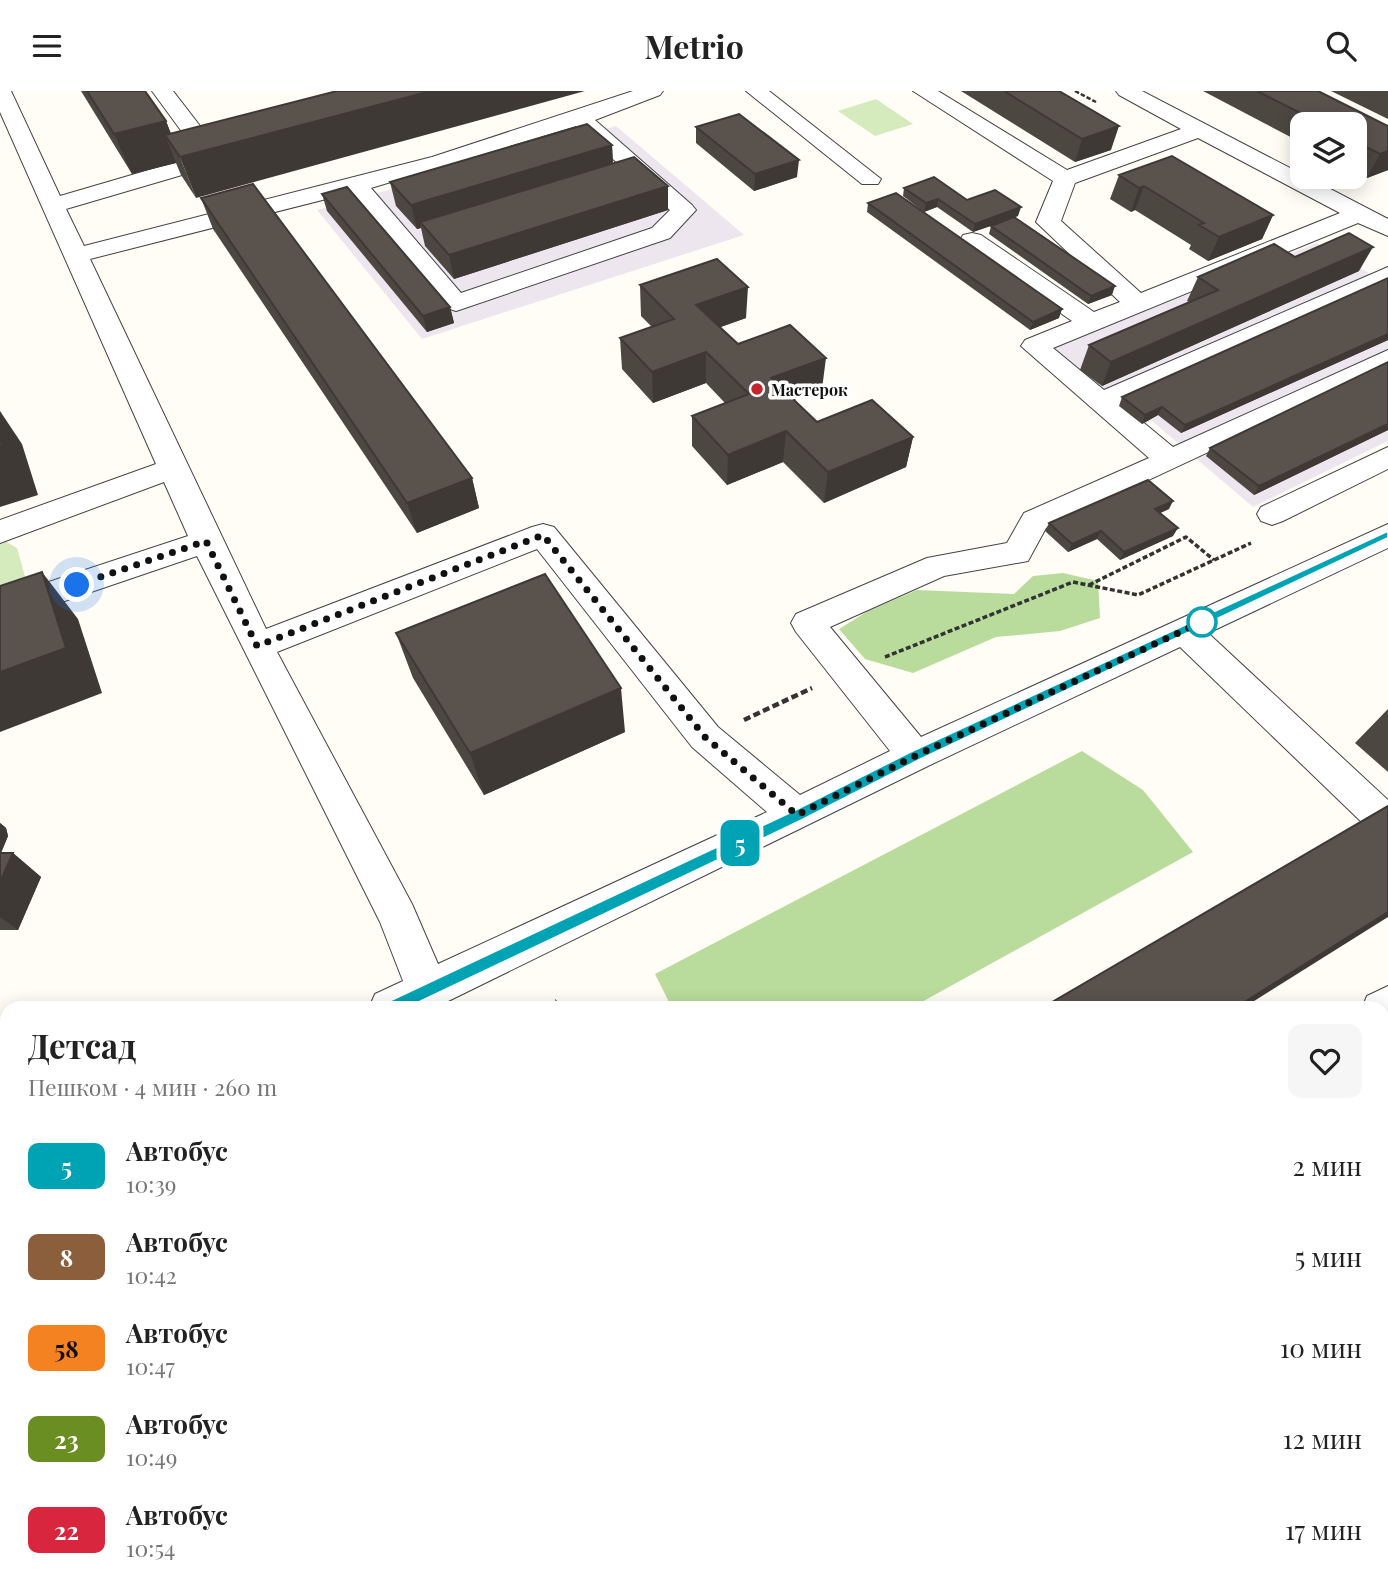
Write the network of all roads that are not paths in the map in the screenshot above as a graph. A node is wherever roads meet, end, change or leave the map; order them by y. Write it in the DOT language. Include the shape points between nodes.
graph roads {
  1 [pos="1,91"];
  2 [pos="162,91"];
  3 [pos="653,91"];
  4 [pos="756,91"];
  5 [pos="923,91"];
  6 [pos="1126,91"];
  7 [pos="581,119"];
  8 [pos="1201,129"];
  9 [pos="249,142"];
  10 [pos="209,152"];
  11 [pos="870,179"];
  12 [pos="1065,179"];
  13 [pos="356,185"];
  14 [pos="53,205"];
  15 [pos="1358,214"];
  16 [pos="1388,229"];
  17 [pos="429,235"];
  18 [pos="972,240"];
  19 [pos="404,242"];
  20 [pos="76,255"];
  21 [pos="1388,275"];
  22 [pos="1138,304"];
  23 [pos="1091,322"];
  24 [pos="1388,358"];
  25 [pos="1101,402"];
  26 [pos="1388,457"];
  27 [pos="1170,460"];
  28 [pos="174,468"];
  29 [pos="1266,526"];
  30 [pos="0,532"];
  31 [pos="1388,535"];
  32 [pos="206,541"];
  33 [pos="0,611"];
  34 [pos="1184,631"];
  35 [pos="257,646"];
  36 [pos="915,756"];
  37 [pos="797,815"];
  38 [pos="1388,824"];
  39 [pos="428,990"];
  40 [pos="405,1001"];
  1 -- 14 [label="street"];
  2 -- 10 [label="street"];
  3 -- 7 [label="street"];
  4 -- 11 [label="street"];
  5 -- 12 [label="street"];
  6 -- 8 [label="street"];
  7 -- 13 [label="street"];
  7 -- 19 [label="street" via="684,210 661,233 456,303"];
  8 -- 12 [label="street"];
  8 -- 15 [label="street"];
  9 -- 10 [label="street"];
  10 -- 14 [label="street" via="191,165"];
  12 -- 22 [label="street" via="1048,222"];
  13 -- 19 [label="street"];
  13 -- 20 [label="street"];
  14 -- 20 [label="street"];
  15 -- 16 [label="street"];
  15 -- 22 [label="street"];
  17 -- 19 [label="street"];
  18 -- 23 [label="street"];
  20 -- 28 [label="street"];
  21 -- 25 [label="street"];
  22 -- 23 [label="street"];
  23 -- 25 [label="street" via="1034,346"];
  24 -- 27 [label="street"];
  25 -- 27 [label="street"];
  26 -- 29 [label="street"];
  27 -- 36 [label="street" via="1035,521 1017,553 938,566 808,623"];
  28 -- 30 [label="street"];
  28 -- 32 [label="street"];
  31 -- 34 [label="street"];
  32 -- 33 [label="street"];
  32 -- 35 [label="street"];
  34 -- 36 [label="street"];
  34 -- 38 [label="street"];
  35 -- 37 [label="street" via="543,535 705,737"];
  35 -- 39 [label="street" via="398,916"];
  36 -- 37 [label="street"];
  37 -- 39 [label="street"];
  39 -- 40 [label="street"];
}
